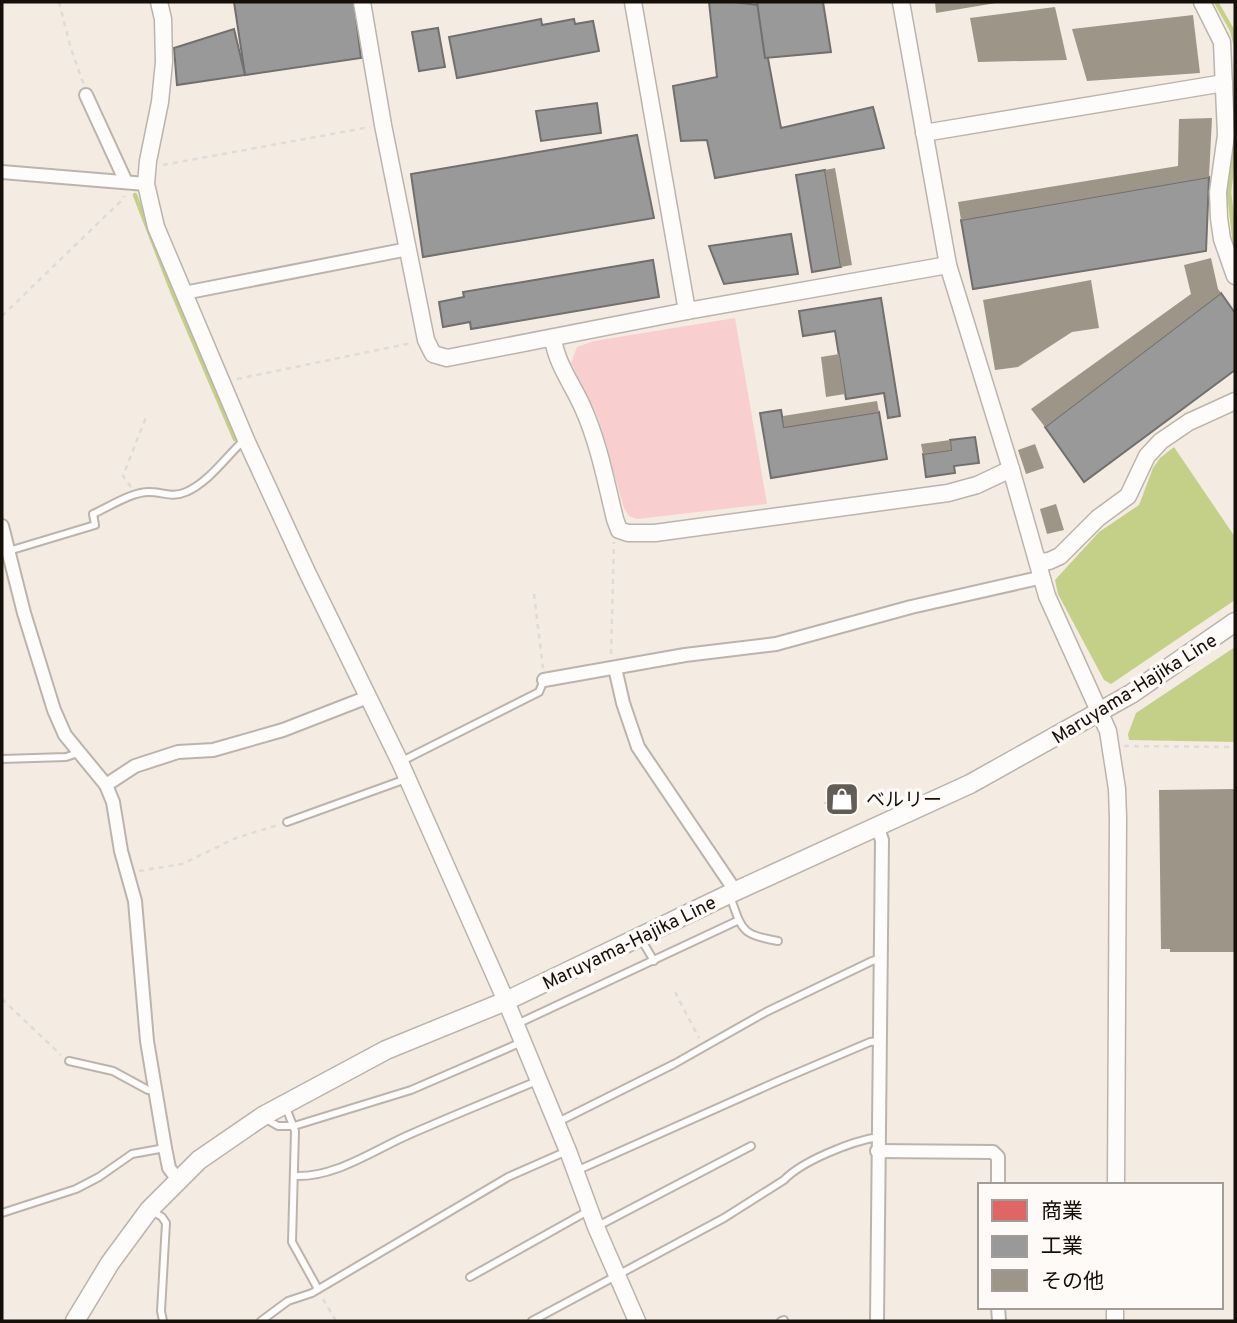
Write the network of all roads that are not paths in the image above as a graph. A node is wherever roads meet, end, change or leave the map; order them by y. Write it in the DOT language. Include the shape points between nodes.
graph roads {
  1 [pos="159,2"];
  2 [pos="362,2"];
  3 [pos="633,2"];
  4 [pos="901,2"];
  5 [pos="1202,2"];
  6 [pos="1224,83"];
  7 [pos="86,95"];
  8 [pos="925,133"];
  9 [pos="2,173"];
  10 [pos="126,182"];
  11 [pos="146,184"];
  12 [pos="408,249"];
  13 [pos="948,265"];
  14 [pos="1235,276"];
  15 [pos="184,293"];
  16 [pos="687,311"];
  17 [pos="553,339"];
  18 [pos="1235,401"];
  19 [pos="247,442"];
  20 [pos="1011,469"];
  21 [pos="2,526"];
  22 [pos="5,551"];
  23 [pos="1041,569"];
  24 [pos="1235,622"];
  25 [pos="615,668"];
  26 [pos="544,680"];
  27 [pos="368,697"];
  28 [pos="1100,711"];
  29 [pos="78,753"];
  30 [pos="2,759"];
  31 [pos="400,762"];
  32 [pos="406,779"];
  33 [pos="106,785"];
  34 [pos="287,822"];
  35 [pos="877,826"];
  36 [pos="732,893"];
  37 [pos="737,921"];
  38 [pos="640,938"];
  39 [pos="778,941"];
  40 [pos="879,959"];
  41 [pos="654,961"];
  42 [pos="506,1001"];
  43 [pos="515,1024"];
  44 [pos="879,1041"];
  45 [pos="523,1042"];
  46 [pos="69,1061"];
  47 [pos="539,1080"];
  48 [pos="155,1091"];
  49 [pos="285,1105"];
  50 [pos="263,1116"];
  51 [pos="556,1122"];
  52 [pos="294,1126"];
  53 [pos="878,1137"];
  54 [pos="751,1146"];
  55 [pos="164,1148"];
  56 [pos="568,1151"];
  57 [pos="877,1151"];
  58 [pos="574,1172"];
  59 [pos="294,1176"];
  60 [pos="177,1180"];
  61 [pos="998,1183"];
  62 [pos="1116,1183"];
  63 [pos="149,1210"];
  64 [pos="590,1210"];
  65 [pos="2,1213"];
  66 [pos="596,1227"];
  67 [pos="617,1276"];
  68 [pos="470,1277"];
  69 [pos="318,1289"];
  70 [pos="548,1312"];
  71 [pos="75,1321"];
  72 [pos="163,1321"];
  73 [pos="261,1321"];
  74 [pos="532,1321"];
  75 [pos="554,1321"];
  76 [pos="637,1321"];
  77 [pos="877,1321"];
  1 -- 11 [label="street" via="164,62"];
  2 -- 12 [label="street"];
  3 -- 16 [label="street"];
  4 -- 8 [label="street"];
  5 -- 6 [label="street" via="1222,42"];
  6 -- 8 [label="street"];
  6 -- 14 [label="street" via="1226,135 1219,218"];
  7 -- 10 [label="street"];
  8 -- 13 [label="street"];
  9 -- 10 [label="street"];
  10 -- 11 [label="street"];
  11 -- 15 [label="street" via="156,227"];
  12 -- 15 [label="street"];
  12 -- 17 [label="street" via="426,340 433,354 447,358"];
  13 -- 16 [label="street"];
  13 -- 20 [label="street"];
  15 -- 19 [label="street"];
  16 -- 17 [label="street"];
  17 -- 20 [label="street" via="555,355 598,448 615,519 620,530 628,533 948,493"];
  18 -- 23 [label="street" via="1161,441 1147,456 1128,496"];
  19 -- 22 [label="lane" via="186,492 137,495 93,514 95,525"];
  19 -- 27 [label="street"];
  20 -- 23 [label="street"];
  21 -- 22 [label="street"];
  22 -- 29 [label="street" via="54,710"];
  23 -- 25 [label="street" via="776,644"];
  23 -- 28 [label="street" via="1054,614"];
  24 -- 28 [label="main road, Maruyama-Hajika Line"];
  25 -- 26 [label="street"];
  25 -- 36 [label="street" via="638,747"];
  26 -- 31 [label="lane" via="540,692"];
  27 -- 31 [label="street"];
  27 -- 33 [label="street" via="283,730 135,766"];
  28 -- 35 [label="main road, Maruyama-Hajika Line" via="970,784"];
  28 -- 62 [label="street" via="1113,759 1118,818"];
  29 -- 30 [label="lane"];
  29 -- 33 [label="street"];
  31 -- 32 [label="street"];
  32 -- 34 [label="lane"];
  32 -- 42 [label="street"];
  33 -- 48 [label="street" via="135,901"];
  35 -- 36 [label="main road, Maruyama-Hajika Line"];
  35 -- 40 [label="street" via="882,839"];
  36 -- 37 [label="lane"];
  36 -- 38 [label="main road, Maruyama-Hajika Line"];
  37 -- 39 [label="lane" via="752,935"];
  37 -- 41 [label="lane"];
  38 -- 41 [label="lane"];
  38 -- 42 [label="main road, Maruyama-Hajika Line"];
  40 -- 44 [label="street"];
  40 -- 51 [label="lane" via="766,1012"];
  41 -- 43 [label="lane"];
  42 -- 43 [label="street"];
  42 -- 49 [label="main road, Maruyama-Hajika Line" via="386,1050"];
  43 -- 45 [label="street"];
  44 -- 53 [label="street"];
  44 -- 58 [label="lane" via="778,1080"];
  45 -- 47 [label="street"];
  45 -- 52 [label="lane" via="419,1087"];
  46 -- 48 [label="lane" via="113,1071"];
  47 -- 51 [label="street"];
  47 -- 59 [label="lane" via="333,1170 312,1177"];
  48 -- 55 [label="street"];
  49 -- 50 [label="main road, Maruyama-Hajika Line"];
  49 -- 52 [label="lane"];
  50 -- 52 [label="lane" via="278,1126"];
  50 -- 60 [label="main road, Maruyama-Hajika Line"];
  51 -- 56 [label="street"];
  52 -- 59 [label="lane"];
  53 -- 57 [label="street"];
  53 -- 67 [label="lane" via="791,1173 724,1218"];
  54 -- 66 [label="lane"];
  55 -- 60 [label="street"];
  55 -- 65 [label="lane" via="132,1154 76,1189"];
  56 -- 58 [label="street"];
  56 -- 69 [label="lane" via="508,1177"];
  57 -- 61 [label="street" via="993,1152 998,1157"];
  57 -- 77 [label="street"];
  58 -- 64 [label="street"];
  59 -- 69 [label="lane" via="293,1247"];
  60 -- 63 [label="main road, Maruyama-Hajika Line"];
  63 -- 71 [label="main road, Maruyama-Hajika Line"];
  63 -- 72 [label="lane" via="166,1223"];
  64 -- 66 [label="street"];
  64 -- 68 [label="lane"];
  66 -- 67 [label="street"];
  67 -- 70 [label="lane"];
  67 -- 76 [label="street"];
  69 -- 73 [label="lane" via="288,1301"];
  70 -- 74 [label="lane"];
  70 -- 75 [label="lane"];
}
